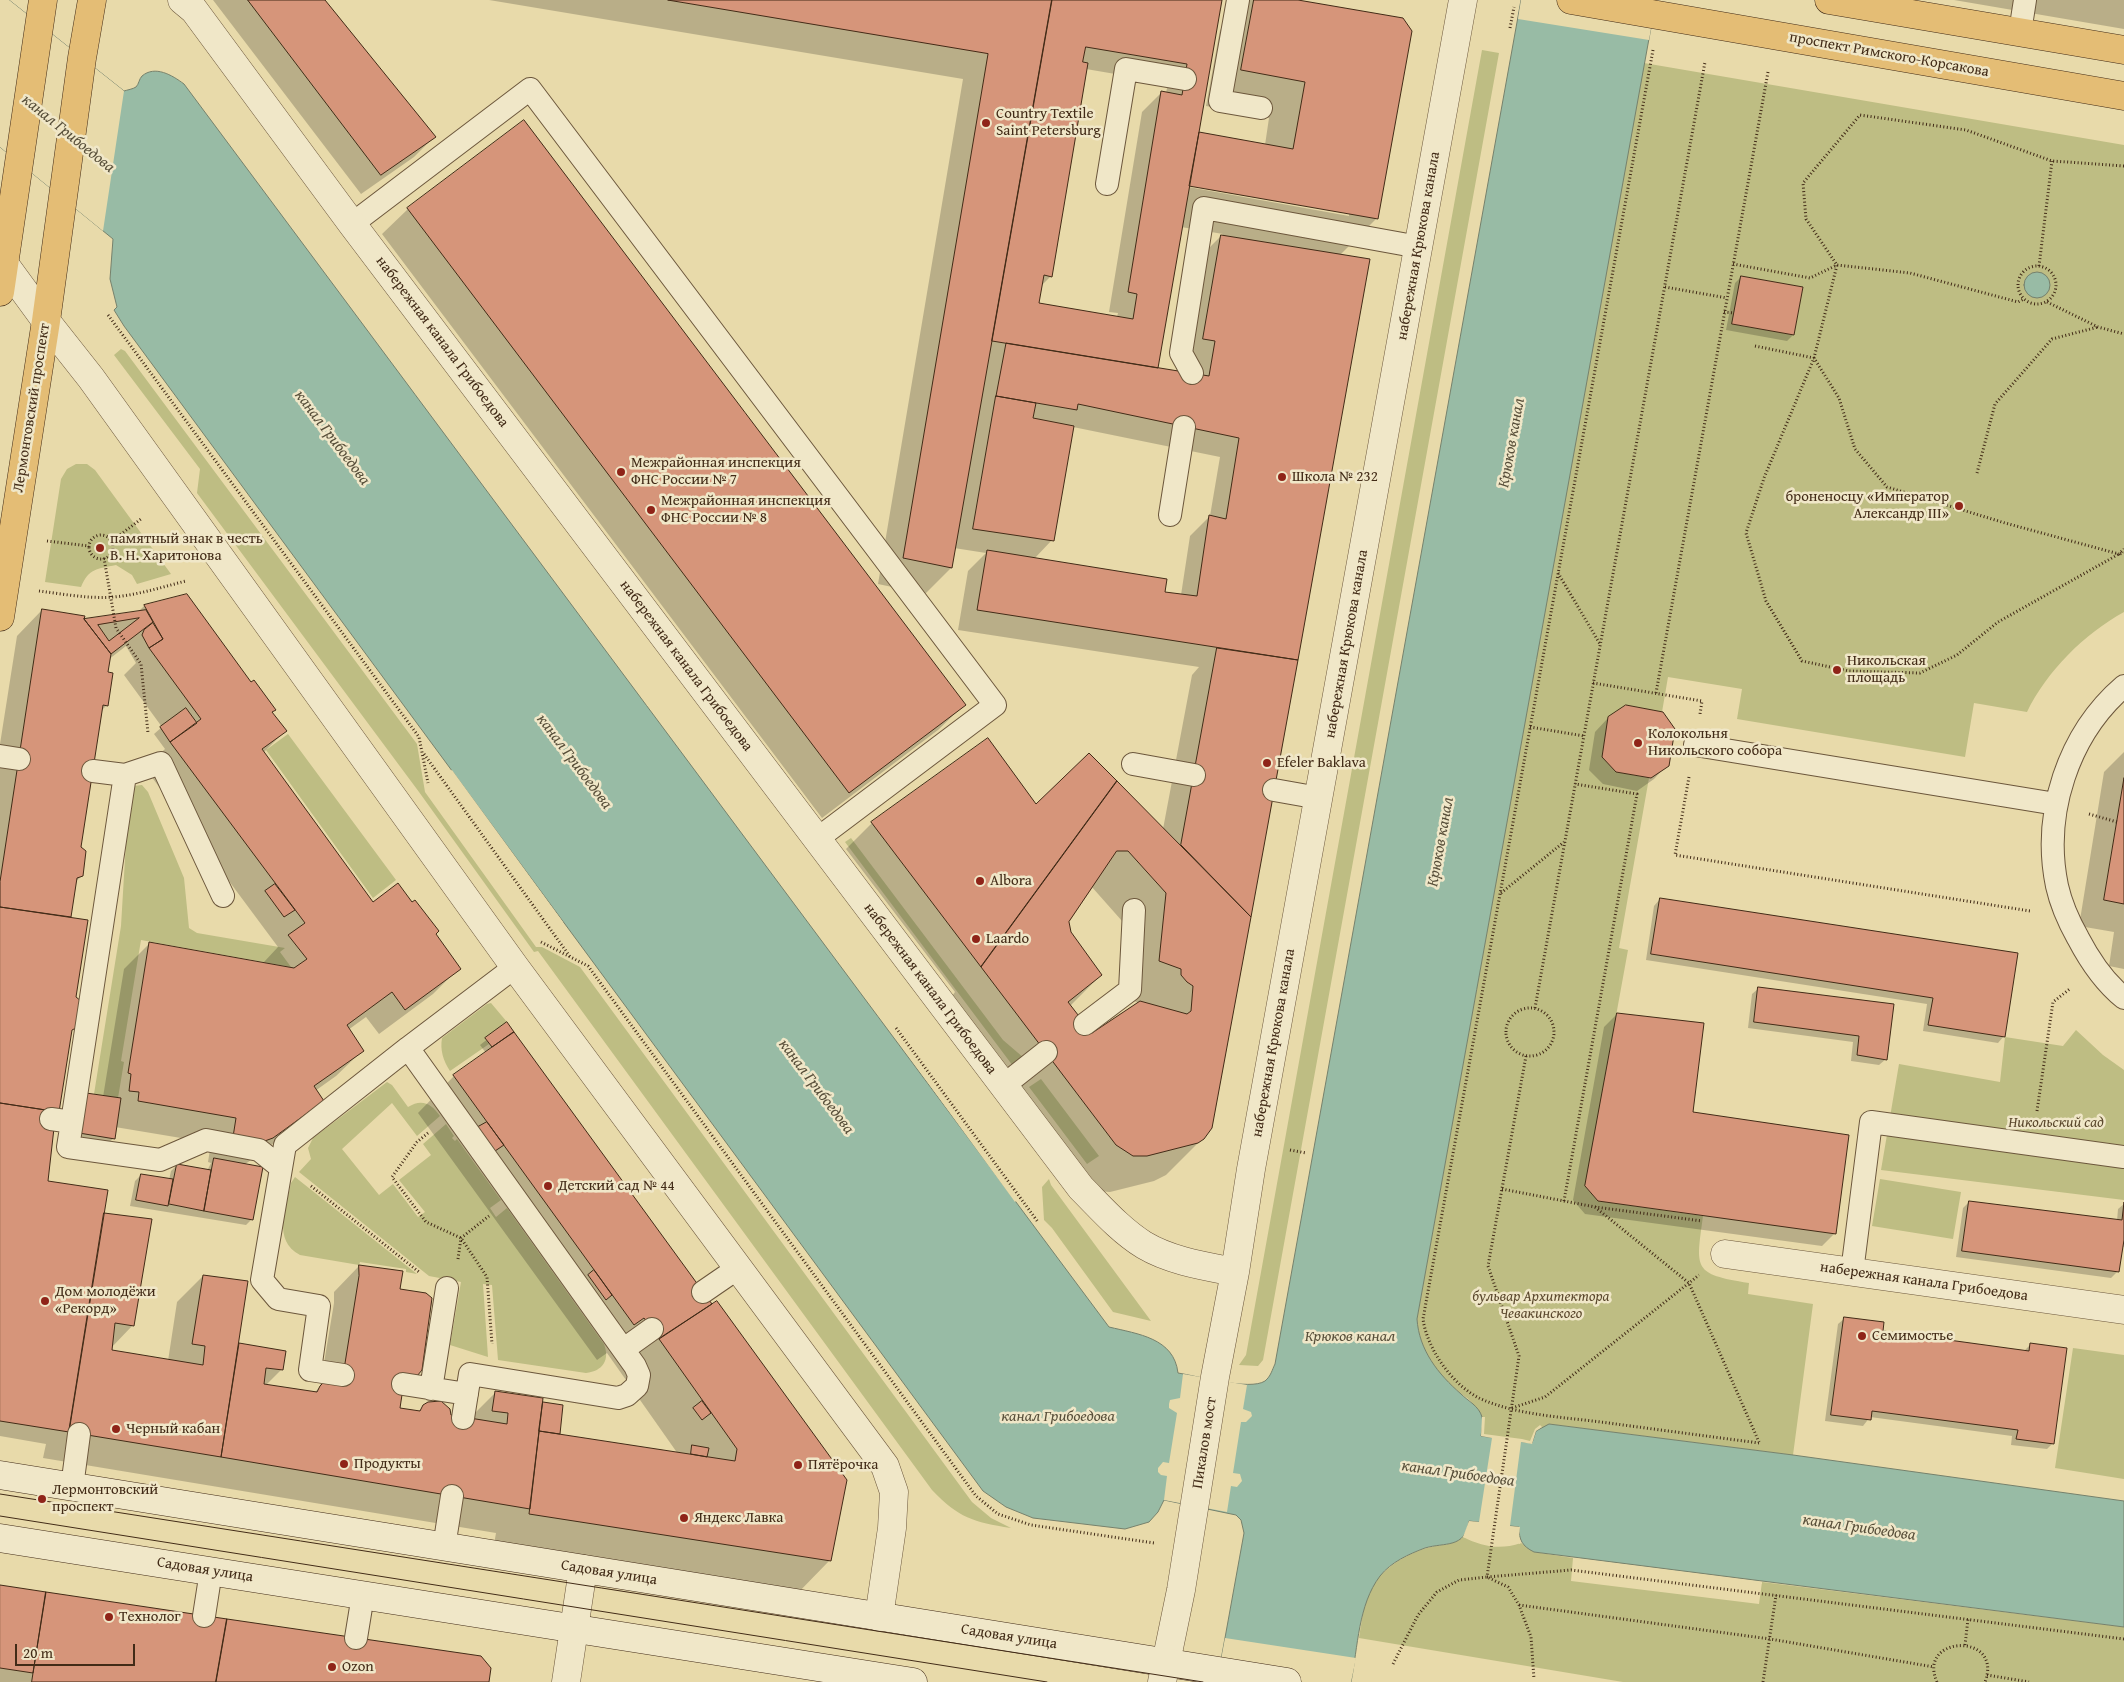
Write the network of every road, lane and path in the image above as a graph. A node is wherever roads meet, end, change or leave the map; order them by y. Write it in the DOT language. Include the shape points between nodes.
graph roads {
  1 [pos="92,0"];
  2 [pos="182,0"];
  3 [pos="1238,0"];
  4 [pos="1463,0"];
  5 [pos="1571,0"];
  6 [pos="1829,0"];
  7 [pos="2026,0"];
  8 [pos="1514,7"];
  9 [pos="41,12"];
  10 [pos="1510,28"];
  11 [pos="2020,32"];
  12 [pos="2124,50"];
  13 [pos="1652,53"];
  14 [pos="1706,62"];
  15 [pos="1768,72"];
  16 [pos="1185,79"];
  17 [pos="2124,96"];
  18 [pos="1261,108"];
  19 [pos="2052,161"];
  20 [pos="2124,166"];
  21 [pos="1107,184"];
  22 [pos="352,224"];
  23 [pos="1419,247"];
  24 [pos="2,261"];
  25 [pos="1733,264"];
  26 [pos="1837,265"];
  27 [pos="2039,266"];
  28 [pos="1665,287"];
  29 [pos="0,292"];
  30 [pos="1727,298"];
  31 [pos="2024,299"];
  32 [pos="2047,302"];
  33 [pos="1724,312"];
  34 [pos="1734,314"];
  35 [pos="108,315"];
  36 [pos="46,321"];
  37 [pos="2098,327"];
  38 [pos="2124,334"];
  39 [pos="1755,346"];
  40 [pos="1814,358"];
  41 [pos="1192,373"];
  42 [pos="1184,427"];
  43 [pos="1977,473"];
  44 [pos="1170,515"];
  45 [pos="142,519"];
  46 [pos="44,541"];
  47 [pos="112,541"];
  48 [pos="89,546"];
  49 [pos="2124,549"];
  50 [pos="2124,553"];
  51 [pos="2119,554"];
  52 [pos="104,558"];
  53 [pos="1558,573"];
  54 [pos="186,581"];
  55 [pos="37,590"];
  56 [pos="111,597"];
  57 [pos="0,617"];
  58 [pos="1600,645"];
  59 [pos="1593,683"];
  60 [pos="2124,686"];
  61 [pos="1656,693"];
  62 [pos="1530,727"];
  63 [pos="1584,736"];
  64 [pos="1695,745"];
  65 [pos="422,752"];
  66 [pos="161,763"];
  67 [pos="1134,764"];
  68 [pos="93,770"];
  69 [pos="125,775"];
  70 [pos="1194,775"];
  71 [pos="1575,784"];
  72 [pos="429,788"];
  73 [pos="1274,790"];
  74 [pos="1319,798"];
  75 [pos="2056,804"];
  76 [pos="817,839"];
  77 [pos="1565,841"];
  78 [pos="1500,893"];
  79 [pos="223,896"];
  80 [pos="1134,910"];
  81 [pos="2067,918"];
  82 [pos="538,941"];
  83 [pos="572,958"];
  84 [pos="516,967"];
  85 [pos="2096,968"];
  86 [pos="2124,998"];
  87 [pos="1535,1008"];
  88 [pos="1085,1024"];
  89 [pos="896,1028"];
  90 [pos="408,1048"];
  91 [pos="1046,1052"];
  92 [pos="1526,1056"];
  93 [pos="1003,1086"];
  94 [pos="454,1111"];
  95 [pos="2031,1144"];
  96 [pos="1283,1148"];
  97 [pos="1306,1152"];
  98 [pos="2124,1157"];
  99 [pos="280,1167"];
  100 [pos="1502,1189"];
  101 [pos="515,1196"];
  102 [pos="1564,1201"];
  103 [pos="1595,1207"];
  104 [pos="1038,1222"];
  105 [pos="1702,1222"];
  106 [pos="461,1238"];
  107 [pos="1725,1254"];
  108 [pos="738,1268"];
  109 [pos="1235,1272"];
  110 [pos="1852,1272"];
  111 [pos="1689,1283"];
  112 [pos="447,1288"];
  113 [pos="704,1292"];
  114 [pos="2124,1310"];
  115 [pos="652,1329"];
  116 [pos="624,1350"];
  117 [pos="343,1375"];
  118 [pos="1214,1377"];
  119 [pos="494,1378"];
  120 [pos="403,1384"];
  121 [pos="431,1389"];
  122 [pos="467,1394"];
  123 [pos="1511,1410"];
  124 [pos="463,1418"];
  125 [pos="79,1434"];
  126 [pos="0,1475"];
  127 [pos="72,1487"];
  128 [pos="452,1496"];
  129 [pos="0,1538"];
  130 [pos="1162,1544"];
  131 [pos="444,1546"];
  132 [pos="583,1569"];
  133 [pos="211,1571"];
  134 [pos="1487,1577"];
  135 [pos="363,1595"];
  136 [pos="1776,1595"];
  137 [pos="1519,1605"];
  138 [pos="204,1616"];
  139 [pos="879,1617"];
  140 [pos="1968,1619"];
  141 [pos="574,1628"];
  142 [pos="356,1638"];
  143 [pos="1770,1639"];
  144 [pos="2124,1639"];
  145 [pos="1965,1644"];
  146 [pos="1393,1664"];
  147 [pos="1934,1667"];
  148 [pos="1164,1672"];
  149 [pos="1988,1675"];
  150 [pos="1534,1679"];
  151 [pos="566,1682"];
  152 [pos="913,1682"];
  153 [pos="1287,1682"];
  154 [pos="1764,1682"];
  155 [pos="1937,1682"];
  156 [pos="1985,1682"];
  157 [pos="2029,1682"];
  1 -- 36 [label="main road, Лермонтовский проспект"];
  2 -- 22 [label="street, набережная канала Грибоедова" via="194,10"];
  3 -- 18 [label="lane" via="1220,101"];
  4 -- 23 [label="street, набережная Крюкова канала"];
  5 -- 17 [label="main road, проспект Римского-Корсакова"];
  6 -- 11 [label="main road"];
  7 -- 11 [label="lane"];
  8 -- 10 [label="path"];
  9 -- 24 [label="main road"];
  11 -- 12 [label="main road"];
  13 -- 53 [label="path"];
  14 -- 28 [label="path"];
  15 -- 25 [label="path"];
  16 -- 21 [label="lane" via="1126,70"];
  19 -- 20 [label="path"];
  19 -- 26 [label="path" via="1966,130 1860,115 1802,183 1806,219"];
  19 -- 27 [label="path"];
  22 -- 76 [label="street, набережная канала Грибоедова"];
  22 -- 76 [label="lane" via="530,89 542,104 995,706"];
  23 -- 41 [label="lane" via="1204,208 1181,353"];
  23 -- 74 [label="street, набережная Крюкова канала"];
  24 -- 29 [label="main road"];
  24 -- 36 [label="street"];
  25 -- 26 [label="path" via="1810,278"];
  25 -- 30 [label="path"];
  26 -- 31 [label="path" via="1910,273 2018,302"];
  26 -- 40 [label="path"];
  27 -- 31 [label="path" via="2030,267 2020,277 2018,286"];
  27 -- 32 [label="path" via="2048,269 2056,280 2054,295"];
  28 -- 30 [label="path"];
  28 -- 58 [label="path"];
  30 -- 33 [label="path"];
  31 -- 32 [label="path" via="2033,304"];
  32 -- 37 [label="path"];
  33 -- 34 [label="path"];
  33 -- 61 [label="path"];
  35 -- 65 [label="path" via="419,737"];
  36 -- 57 [label="main road, Лермонтовский проспект"];
  36 -- 84 [label="street" via="91,378"];
  37 -- 38 [label="path"];
  37 -- 43 [label="path" via="2052,339 1995,404"];
  39 -- 40 [label="path"];
  40 -- 51 [label="path" via="1839,398 1855,449 1887,486"];
  40 -- 51 [label="path" via="1764,478 1746,533 1766,601 1802,661 1849,671 1920,673 1957,655 1998,622"];
  42 -- 44 [label="lane"];
  45 -- 47 [label="path"];
  46 -- 48 [label="path"];
  47 -- 48 [label="path" via="102,535 96,536"];
  47 -- 52 [label="path" via="111,553"];
  48 -- 52 [label="path" via="95,556"];
  49 -- 51 [label="path"];
  50 -- 51 [label="path"];
  52 -- 56 [label="path"];
  53 -- 58 [label="path"];
  53 -- 62 [label="path"];
  54 -- 56 [label="path"];
  55 -- 56 [label="path"];
  56 -- 66 [label="path" via="116,628 141,664 147,732"];
  58 -- 59 [label="path"];
  59 -- 61 [label="path"];
  59 -- 63 [label="path"];
  60 -- 75 [label="lane" via="2086,729 2068,765"];
  61 -- 64 [label="path" via="1702,701"];
  62 -- 63 [label="path"];
  62 -- 78 [label="path"];
  63 -- 71 [label="path"];
  64 -- 75 [label="lane"];
  64 -- 81 [label="path" via="1675,855"];
  65 -- 72 [label="path"];
  65 -- 83 [label="path"];
  66 -- 69 [label="lane"];
  66 -- 79 [label="lane"];
  67 -- 70 [label="lane"];
  68 -- 69 [label="lane"];
  69 -- 99 [label="lane" via="61,1120 68,1148 160,1160 206,1140 259,1150"];
  71 -- 77 [label="path"];
  71 -- 102 [label="path" via="1637,794"];
  73 -- 74 [label="lane"];
  74 -- 109 [label="street, набережная Крюкова канала"];
  75 -- 81 [label="lane" via="2053,844 2057,886"];
  76 -- 93 [label="street, набережная канала Грибоедова"];
  77 -- 78 [label="path"];
  77 -- 87 [label="path"];
  78 -- 123 [label="path" via="1423,1319 1430,1346 1447,1371 1480,1398"];
  80 -- 88 [label="lane" via="1130,990"];
  81 -- 85 [label="lane"];
  82 -- 83 [label="path"];
  83 -- 130 [label="path" via="588,966 976,1496 998,1514 1031,1525"];
  84 -- 90 [label="lane"];
  84 -- 108 [label="street"];
  85 -- 86 [label="lane"];
  85 -- 95 [label="path" via="2053,1002"];
  87 -- 92 [label="path" via="1550,1018 1554,1036 1544,1052"];
  87 -- 92 [label="path" via="1516,1012 1506,1028 1510,1046"];
  89 -- 104 [label="path"];
  90 -- 94 [label="lane"];
  90 -- 99 [label="lane" via="285,1145"];
  91 -- 93 [label="lane"];
  92 -- 100 [label="path"];
  93 -- 109 [label="street, набережная канала Грибоедова" via="1081,1188 1116,1224 1144,1245 1174,1258"];
  94 -- 101 [label="lane"];
  94 -- 106 [label="path" via="417,1142 392,1177 426,1222"];
  95 -- 98 [label="lane"];
  95 -- 110 [label="lane" via="1872,1122"];
  96 -- 97 [label="path"];
  99 -- 112 [label="path" via="288,1168 437,1287"];
  99 -- 117 [label="lane" via="262,1280 278,1299 319,1306 310,1370"];
  100 -- 102 [label="path"];
  100 -- 123 [label="path" via="1488,1266 1519,1356"];
  101 -- 106 [label="path"];
  101 -- 116 [label="lane"];
  102 -- 103 [label="path"];
  103 -- 105 [label="path"];
  103 -- 111 [label="path"];
  106 -- 112 [label="path" via="455,1281"];
  106 -- 119 [label="path" via="487,1277"];
  107 -- 110 [label="street, набережная канала Грибоедова"];
  107 -- 111 [label="path"];
  108 -- 113 [label="lane"];
  108 -- 139 [label="street" via="885,1466 894,1492"];
  109 -- 118 [label="street, набережная Крюкова канала"];
  110 -- 114 [label="street, набережная канала Грибоедова"];
  111 -- 123 [label="path" via="1545,1397"];
  111 -- 123 [label="path" via="1759,1442"];
  112 -- 121 [label="lane"];
  115 -- 116 [label="lane"];
  116 -- 119 [label="lane" via="639,1375 637,1386 618,1398"];
  118 -- 148 [label="street, Пикалов мост" via="1180,1599"];
  119 -- 122 [label="lane" via="470,1374"];
  120 -- 121 [label="lane"];
  121 -- 122 [label="lane"];
  122 -- 124 [label="lane"];
  123 -- 134 [label="path"];
  125 -- 127 [label="lane"];
  126 -- 127 [label="street, Садовая улица"];
  127 -- 131 [label="street, Садовая улица"];
  128 -- 131 [label="lane"];
  129 -- 133 [label="street, Садовая улица"];
  131 -- 132 [label="street, Садовая улица"];
  132 -- 139 [label="street, Садовая улица"];
  132 -- 141 [label="street"];
  133 -- 135 [label="street, Садовая улица"];
  133 -- 138 [label="lane"];
  134 -- 136 [label="path" via="1571,1570"];
  134 -- 137 [label="path" via="1508,1587"];
  134 -- 146 [label="path" via="1460,1580 1437,1592 1418,1615"];
  135 -- 141 [label="street, Садовая улица"];
  135 -- 142 [label="lane"];
  136 -- 140 [label="path"];
  136 -- 143 [label="path"];
  137 -- 143 [label="path"];
  137 -- 150 [label="path" via="1531,1637"];
  139 -- 148 [label="street, Садовая улица"];
  140 -- 144 [label="path"];
  140 -- 145 [label="path"];
  141 -- 151 [label="street"];
  141 -- 152 [label="street, Садовая улица"];
  143 -- 147 [label="path"];
  143 -- 154 [label="path"];
  145 -- 147 [label="path" via="1945,1649"];
  145 -- 149 [label="path" via="1982,1655"];
  147 -- 155 [label="path"];
  148 -- 153 [label="street, Садовая улица" via="1219,1671"];
  149 -- 156 [label="path"];
  149 -- 157 [label="path"];
}
